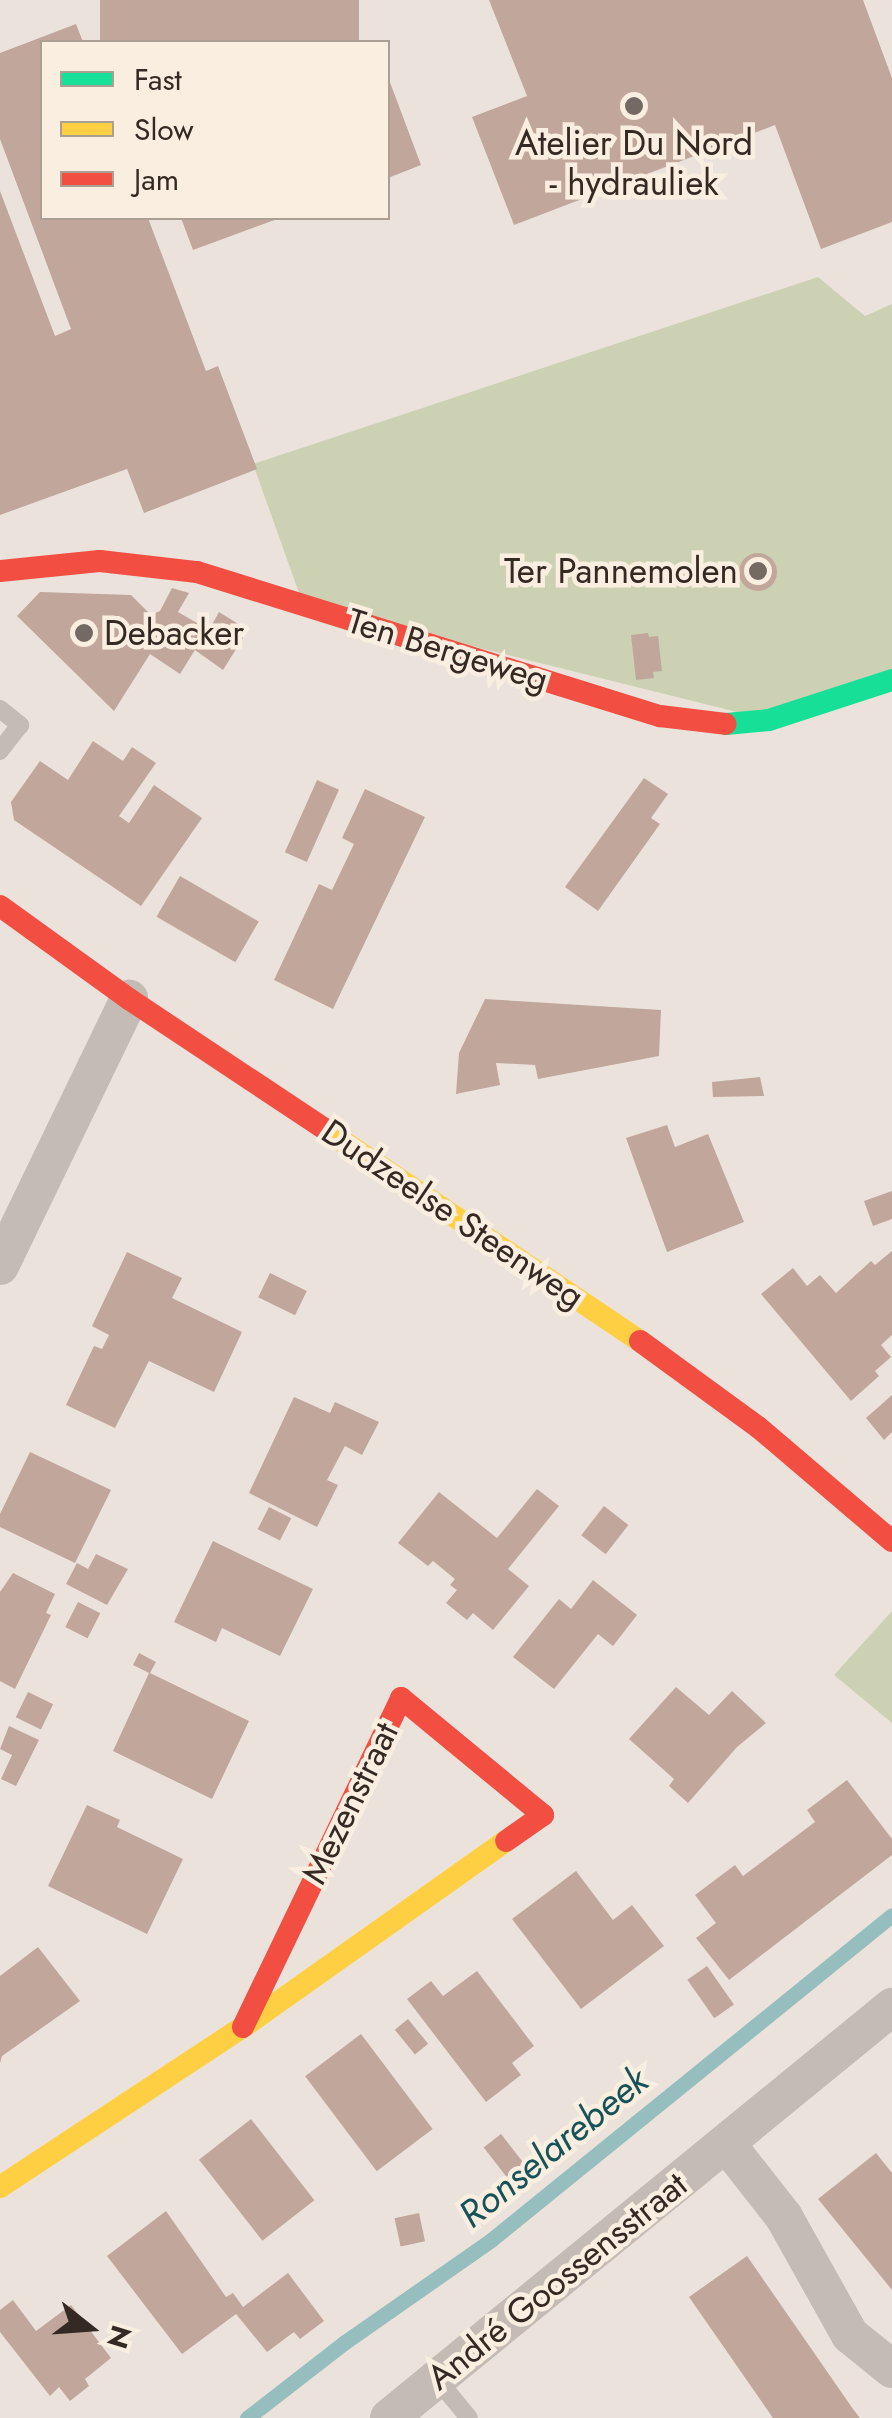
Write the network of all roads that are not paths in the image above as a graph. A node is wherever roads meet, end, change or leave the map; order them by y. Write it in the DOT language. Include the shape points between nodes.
graph roads {
  1 [pos="0,571"];
  2 [pos="892,680"];
  3 [pos="0,709"];
  4 [pos="0,751"];
  5 [pos="0,906"];
  6 [pos="129,999"];
  7 [pos="0,1266"];
  8 [pos="892,1541"];
  9 [pos="892,2007"];
  10 [pos="243,2027"];
  11 [pos="726,2143"];
  12 [pos="0,2187"];
  13 [pos="892,2369"];
  14 [pos="437,2379"];
  15 [pos="389,2418"];
  16 [pos="469,2418"];
  1 -- 2 [label="street, Ten Bergeweg" via="100,561 197,572 660,716 720,725 769,720"];
  3 -- 4 [label="lane" via="20,725"];
  5 -- 6 [label="street, Dudzeelse Steenweg"];
  6 -- 7 [label="street"];
  6 -- 8 [label="street, Dudzeelse Steenweg" via="602,1314 758,1427"];
  9 -- 11 [label="street, André Goossensstraat"];
  10 -- 10 [label="street, Mezenstraat" via="370,1938 543,1815 401,1698"];
  10 -- 12 [label="street, Mezenstraat"];
  11 -- 13 [label="street" via="784,2218 850,2335"];
  11 -- 14 [label="street, André Goossensstraat"];
  14 -- 15 [label="street, André Goossensstraat"];
  14 -- 16 [label="lane"];
}
